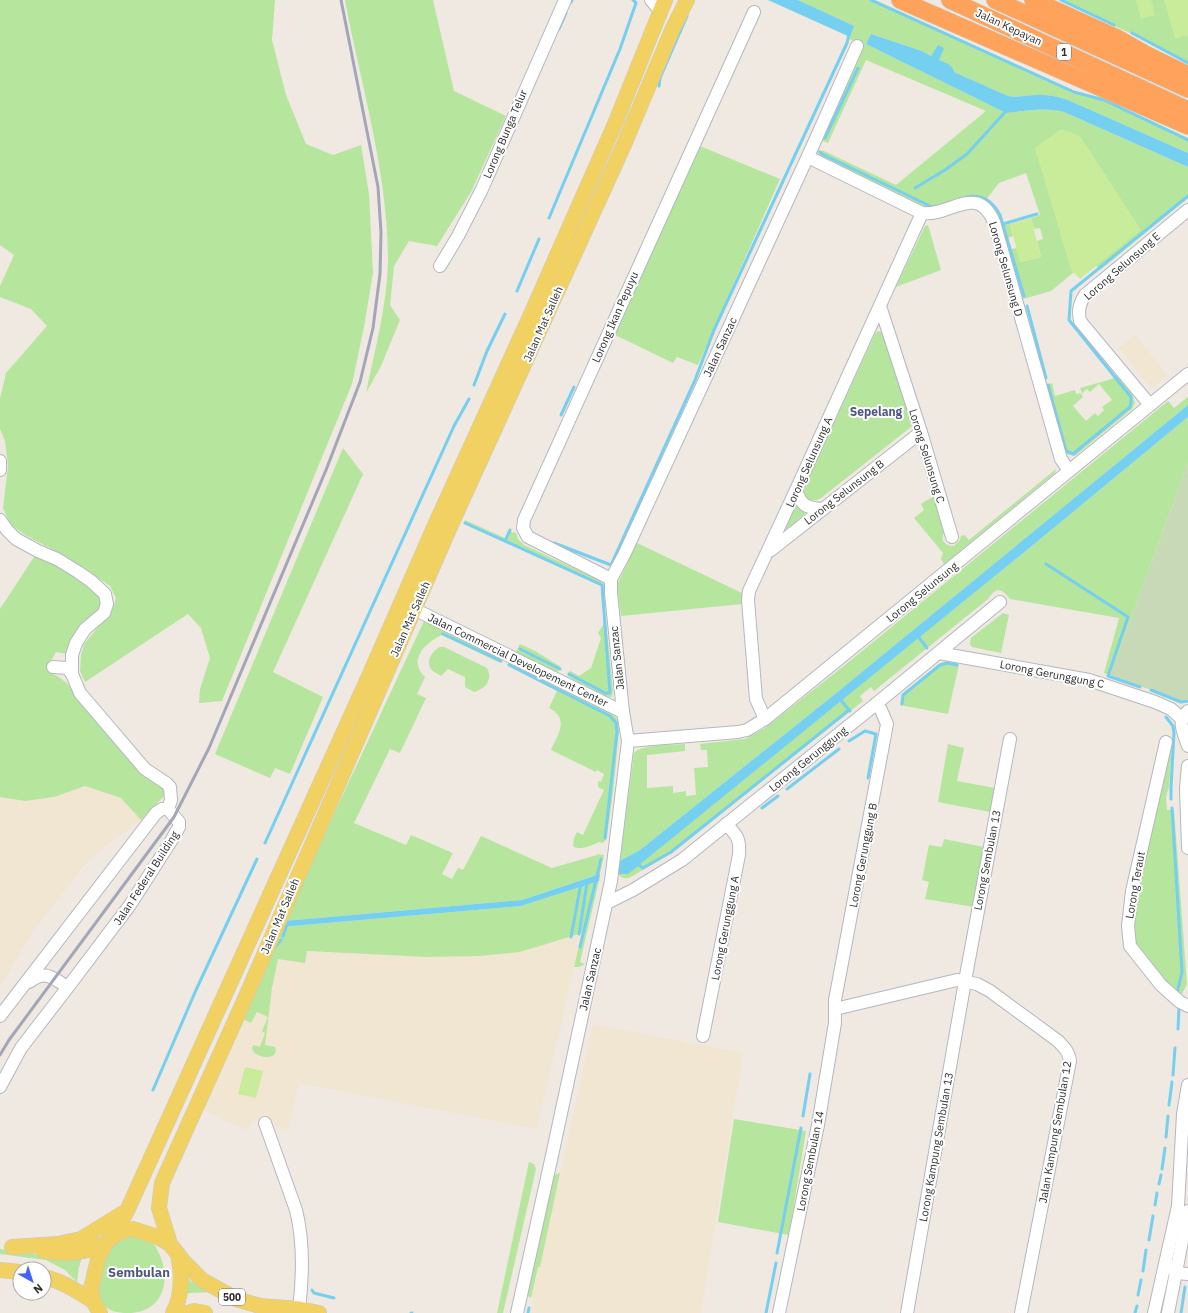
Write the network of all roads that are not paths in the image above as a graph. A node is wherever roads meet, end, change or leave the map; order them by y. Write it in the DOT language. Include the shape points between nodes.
graph roads {
  1 [pos="565,0"];
  2 [pos="651,0"];
  3 [pos="687,0"];
  4 [pos="900,0"];
  5 [pos="950,0"];
  6 [pos="995,0"];
  7 [pos="1034,0"];
  8 [pos="664,3"];
  9 [pos="754,12"];
  10 [pos="857,46"];
  11 [pos="1187,83"];
  12 [pos="1183,107"];
  13 [pos="1188,126"];
  14 [pos="808,157"];
  15 [pos="1188,210"];
  16 [pos="922,213"];
  17 [pos="440,266"];
  18 [pos="880,306"];
  19 [pos="1188,374"];
  20 [pos="1150,405"];
  21 [pos="920,432"];
  22 [pos="0,461"];
  23 [pos="0,470"];
  24 [pos="1069,471"];
  25 [pos="796,490"];
  26 [pos="822,509"];
  27 [pos="0,520"];
  28 [pos="952,537"];
  29 [pos="768,552"];
  30 [pos="611,579"];
  31 [pos="1000,602"];
  32 [pos="414,609"];
  33 [pos="939,653"];
  34 [pos="53,667"];
  35 [pos="72,674"];
  36 [pos="876,704"];
  37 [pos="623,712"];
  38 [pos="1185,715"];
  39 [pos="765,719"];
  40 [pos="1186,735"];
  41 [pos="1010,739"];
  42 [pos="628,741"];
  43 [pos="1166,742"];
  44 [pos="1188,746"];
  45 [pos="1188,766"];
  46 [pos="168,809"];
  47 [pos="726,824"];
  48 [pos="1188,848"];
  49 [pos="606,902"];
  50 [pos="964,981"];
  51 [pos="26,984"];
  52 [pos="68,987"];
  53 [pos="1188,1006"];
  54 [pos="835,1009"];
  55 [pos="0,1016"];
  56 [pos="703,1036"];
  57 [pos="1188,1086"];
  58 [pos="0,1087"];
  59 [pos="265,1123"];
  60 [pos="1188,1171"];
  61 [pos="1183,1208"];
  62 [pos="127,1211"];
  63 [pos="108,1240"];
  64 [pos="6,1246"];
  65 [pos="174,1249"];
  66 [pos="1184,1255"];
  67 [pos="1165,1263"];
  68 [pos="1182,1273"];
  69 [pos="52,1279"];
  70 [pos="96,1307"];
  71 [pos="297,1311"];
  72 [pos="172,1313"];
  73 [pos="188,1313"];
  74 [pos="205,1313"];
  75 [pos="319,1313"];
  76 [pos="517,1313"];
  77 [pos="779,1313"];
  78 [pos="907,1313"];
  79 [pos="1021,1313"];
  80 [pos="1154,1313"];
  81 [pos="1168,1313"];
  1 -- 17 [label="street, Lorong Bunga Telur" via="482,189"];
  2 -- 8 [label="street"];
  3 -- 32 [label="main road, Jalan Mat Salleh"];
  4 -- 13 [label="highway"];
  5 -- 12 [label="highway, Jalan Kepayan / 1"];
  6 -- 11 [label="highway, Jalan Kepayan / 1"];
  7 -- 11 [label="highway" via="1117,38"];
  8 -- 62 [label="main road, Jalan Mat Salleh" via="615,124 528,321"];
  9 -- 30 [label="street, Lorong Ikan Pepuyu" via="524,520 523,528 528,537"];
  10 -- 14 [label="street, Jalan Sanzac"];
  14 -- 16 [label="street, Lorong Selunsung D"];
  14 -- 30 [label="street, Jalan Sanzac"];
  15 -- 20 [label="street, Lorong Selunsung E" via="1085,295 1079,308 1080,321"];
  16 -- 18 [label="street, Lorong Selunsung A"];
  16 -- 24 [label="street, Lorong Selunsung D" via="941,212 971,202 989,211 1061,459"];
  18 -- 21 [label="street, Lorong Selunsung C"];
  18 -- 25 [label="street, Lorong Selunsung A"];
  19 -- 20 [label="street, Lorong Selunsung"];
  20 -- 24 [label="street, Lorong Selunsung"];
  21 -- 26 [label="street, Lorong Selunsung B"];
  21 -- 28 [label="street, Lorong Selunsung C"];
  22 -- 23 [label="street"];
  24 -- 39 [label="street, Lorong Selunsung"];
  25 -- 26 [label="street" via="800,500 808,508"];
  25 -- 29 [label="street, Lorong Selunsung A"];
  26 -- 29 [label="street, Lorong Selunsung B"];
  27 -- 35 [label="street" via="16,539 57,559 91,581 105,594 107,604 104,613 85,629 76,643 72,655"];
  29 -- 39 [label="street, Lorong Selunsung A" via="749,591 748,600 756,699"];
  30 -- 37 [label="street, Jalan Sanzac"];
  31 -- 33 [label="street, Lorong Gerunggung"];
  32 -- 37 [label="street, Jalan Commercial Developement Center"];
  32 -- 65 [label="main road, Jalan Mat Salleh" via="162,1183 159,1208"];
  33 -- 36 [label="street, Lorong Gerunggung"];
  33 -- 38 [label="street, Lorong Gerunggung C" via="1089,680 1112,686"];
  34 -- 35 [label="street" via="67,668"];
  35 -- 46 [label="street" via="80,693 146,769 170,787 171,800"];
  36 -- 47 [label="street, Lorong Gerunggung"];
  36 -- 54 [label="street, Lorong Gerunggung B" via="887,724"];
  37 -- 42 [label="street, Jalan Sanzac"];
  38 -- 40 [label="street" via="1182,729"];
  39 -- 42 [label="street, Lorong Selunsung" via="747,730 738,732"];
  40 -- 44 [label="street"];
  41 -- 50 [label="street, Lorong Sembulan 13"];
  42 -- 49 [label="street, Jalan Sanzac" via="611,881"];
  43 -- 53 [label="street, Lorong Teraut" via="1132,891 1128,926 1130,946 1161,985"];
  45 -- 48 [label="street"];
  46 -- 51 [label="street" via="156,813"];
  46 -- 52 [label="street, Jalan Federal Building" via="179,822 179,827 130,905"];
  47 -- 49 [label="street, Lorong Gerunggung" via="682,860 633,890"];
  47 -- 56 [label="street, Lorong Gerunggung A" via="740,841 739,855"];
  49 -- 76 [label="street, Jalan Sanzac"];
  50 -- 54 [label="street" via="957,980"];
  50 -- 78 [label="street, Lorong Kampung Sembulan 13"];
  50 -- 79 [label="street, Jalan Kampung Sembulan 12" via="990,991 1058,1040 1069,1054 1070,1062"];
  51 -- 52 [label="street" via="39,975 47,975"];
  51 -- 55 [label="street"];
  52 -- 58 [label="street, Jalan Federal Building" via="21,1048"];
  54 -- 77 [label="street, Lorong Sembulan 14" via="835,1023 818,1125"];
  57 -- 61 [label="street" via="1183,1114"];
  59 -- 71 [label="street" via="300,1224 302,1288"];
  60 -- 61 [label="street" via="1184,1175"];
  61 -- 66 [label="street"];
  61 -- 67 [label="street"];
  62 -- 63 [label="main road, Jalan Mat Salleh"];
  62 -- 64 [label="main road" via="81,1239 58,1244"];
  63 -- 64 [label="main road, 500" via="87,1251 61,1254"];
  63 -- 65 [label="main road, 500" via="123,1231 133,1229 158,1237"];
  63 -- 70 [label="main road, Jalan Mat Salleh" via="95,1266 90,1290"];
  65 -- 71 [label="main road, 500" via="202,1280 236,1299 260,1306"];
  65 -- 72 [label="main road, Jalan Mat Salleh" via="181,1267 178,1304"];
  66 -- 67 [label="street"];
  66 -- 68 [label="street"];
  67 -- 68 [label="street"];
  67 -- 80 [label="street"];
  68 -- 81 [label="street"];
  69 -- 70 [label="main road" via="72,1288"];
  71 -- 75 [label="main road, 500"];
  73 -- 74 [label="main road, 500"];
}
